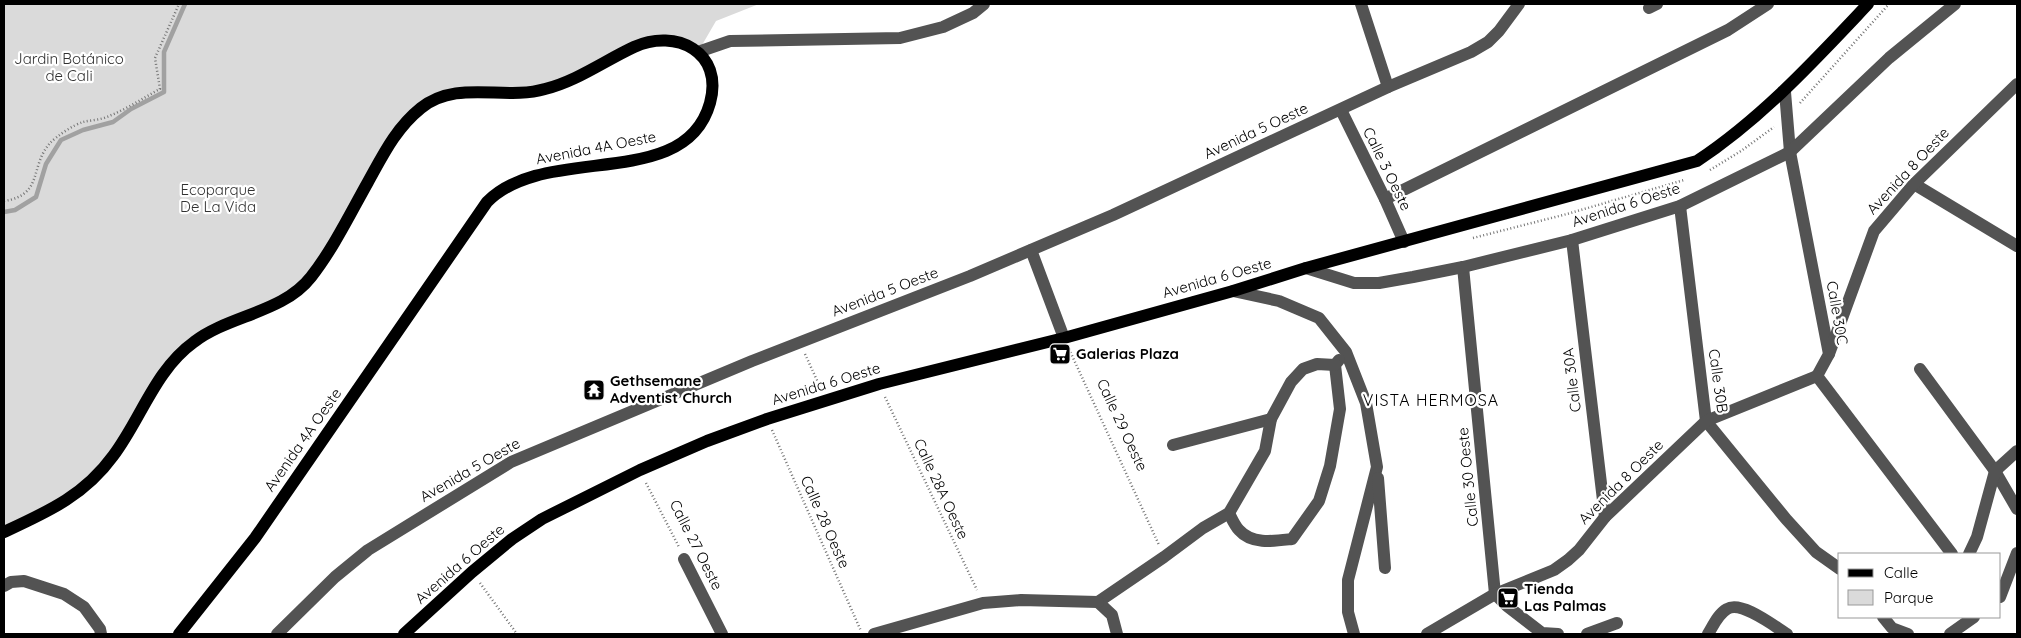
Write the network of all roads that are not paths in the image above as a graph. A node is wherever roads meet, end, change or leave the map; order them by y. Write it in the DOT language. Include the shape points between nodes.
graph roads {
  1 [pos="984,4"];
  2 [pos="1360,4"];
  3 [pos="1520,4"];
  4 [pos="1768,4"];
  5 [pos="1868,4"];
  6 [pos="1955,4"];
  7 [pos="698,52"];
  8 [pos="2017,84"];
  9 [pos="1388,87"];
  10 [pos="1785,92"];
  11 [pos="1341,110"];
  12 [pos="1790,152"];
  13 [pos="1914,184"];
  14 [pos="1385,199"];
  15 [pos="1680,206"];
  16 [pos="1572,240"];
  17 [pos="1404,242"];
  18 [pos="2017,246"];
  19 [pos="1031,250"];
  20 [pos="1463,267"];
  21 [pos="1306,268"];
  22 [pos="1233,291"];
  23 [pos="1067,343"];
  24 [pos="1346,352"];
  25 [pos="1829,354"];
  26 [pos="1335,365"];
  27 [pos="1920,368"];
  28 [pos="1817,376"];
  29 [pos="1272,419"];
  30 [pos="1706,421"];
  31 [pos="1173,445"];
  32 [pos="2017,451"];
  33 [pos="1378,467"];
  34 [pos="1995,471"];
  35 [pos="2017,508"];
  36 [pos="1229,513"];
  37 [pos="1605,516"];
  38 [pos="4,532"];
  39 [pos="1951,553"];
  40 [pos="1970,553"];
  41 [pos="2017,553"];
  42 [pos="684,559"];
  43 [pos="1385,568"];
  44 [pos="1838,568"];
  45 [pos="4,586"];
  46 [pos="1496,594"];
  47 [pos="2001,594"];
  48 [pos="1098,602"];
  49 [pos="1884,618"];
  50 [pos="1973,618"];
  51 [pos="1617,623"];
  52 [pos="101,634"];
  53 [pos="179,634"];
  54 [pos="277,634"];
  55 [pos="404,634"];
  56 [pos="722,634"];
  57 [pos="874,634"];
  58 [pos="1117,634"];
  59 [pos="1354,634"];
  60 [pos="1427,634"];
  61 [pos="1558,634"];
  62 [pos="1587,634"];
  63 [pos="1708,634"];
  64 [pos="1787,634"];
  65 [pos="1908,634"];
  66 [pos="1950,634"];
  1 -- 7 [label="street" via="943,27 900,38 730,41"];
  2 -- 9 [label="street"];
  3 -- 9 [label="street, Avenida 5 Oeste" via="1488,42"];
  4 -- 14 [label="street" via="1728,30"];
  5 -- 10 [label="main road, Avenida 6 Oeste"];
  6 -- 12 [label="street, Avenida 6 Oeste" via="1889,58"];
  7 -- 38 [label="main road" via="670,40 650,42 570,81 545,89 522,93 458,93 442,96 423,106 399,130 384,152 328,253 308,282 280,301 192,343 169,366 117,452 92,481 56,507"];
  7 -- 53 [label="main road, Avenida 4A Oeste" via="710,70 712,93 698,128 682,144 646,158 535,175 501,190 487,202 255,538"];
  8 -- 13 [label="street, Avenida 8 Oeste"];
  9 -- 11 [label="street, Avenida 5 Oeste"];
  10 -- 12 [label="street, Calle 30C"];
  10 -- 17 [label="main road, Avenida 6 Oeste" via="1721,145 1696,161"];
  11 -- 14 [label="street, Calle 3 Oeste"];
  11 -- 19 [label="street, Avenida 5 Oeste"];
  12 -- 15 [label="street, Avenida 6 Oeste"];
  12 -- 25 [label="street, Calle 30C"];
  13 -- 18 [label="street"];
  13 -- 25 [label="street, Avenida 8 Oeste" via="1874,231"];
  14 -- 17 [label="street, Calle 3 Oeste"];
  15 -- 16 [label="street, Avenida 6 Oeste"];
  15 -- 30 [label="street, Calle 30B"];
  16 -- 20 [label="street, Avenida 6 Oeste"];
  16 -- 37 [label="street, Calle 30A"];
  17 -- 21 [label="main road, Avenida 6 Oeste"];
  19 -- 23 [label="street"];
  19 -- 54 [label="street, Avenida 5 Oeste" via="511,462 368,550 335,576"];
  20 -- 21 [label="street, Avenida 6 Oeste" via="1379,282 1354,283"];
  20 -- 46 [label="street, Calle 30 Oeste"];
  21 -- 22 [label="main road, Avenida 6 Oeste"];
  22 -- 23 [label="main road, Avenida 6 Oeste"];
  22 -- 24 [label="street" via="1278,301 1319,318"];
  23 -- 55 [label="main road, Avenida 6 Oeste" via="879,384 826,400 769,424 707,441 640,470 542,519 512,539"];
  24 -- 26 [label="street"];
  24 -- 33 [label="street" via="1366,403"];
  25 -- 28 [label="street, Calle 30C"];
  26 -- 29 [label="street" via="1316,364 1303,369 1290,382"];
  26 -- 36 [label="street" via="1340,409 1330,466 1319,502 1292,539 1276,541 1252,540 1240,531"];
  27 -- 34 [label="street"];
  28 -- 30 [label="street, Avenida 8 Oeste"];
  28 -- 39 [label="street"];
  29 -- 31 [label="street"];
  29 -- 36 [label="street" via="1265,451"];
  30 -- 37 [label="street, Avenida 8 Oeste"];
  30 -- 44 [label="street, Calle 30B" via="1786,519 1816,552"];
  32 -- 34 [label="street"];
  33 -- 43 [label="street"];
  33 -- 59 [label="street" via="1348,580 1348,612"];
  34 -- 35 [label="street"];
  34 -- 40 [label="street"];
  36 -- 48 [label="street" via="1202,528"];
  37 -- 46 [label="street, Avenida 8 Oeste" via="1568,560 1554,570"];
  41 -- 47 [label="street"];
  42 -- 56 [label="street, Calle 27 Oeste"];
  45 -- 52 [label="street" via="24,580 64,594 84,607"];
  46 -- 60 [label="street, Avenida 8 Oeste"];
  46 -- 61 [label="street" via="1542,633"];
  48 -- 57 [label="street" via="1021,600 983,603"];
  48 -- 58 [label="street" via="1112,616"];
  49 -- 65 [label="street" via="1892,628"];
  50 -- 66 [label="street"];
  51 -- 62 [label="street"];
  63 -- 64 [label="street" via="1720,614 1728,608 1750,611"];
}
